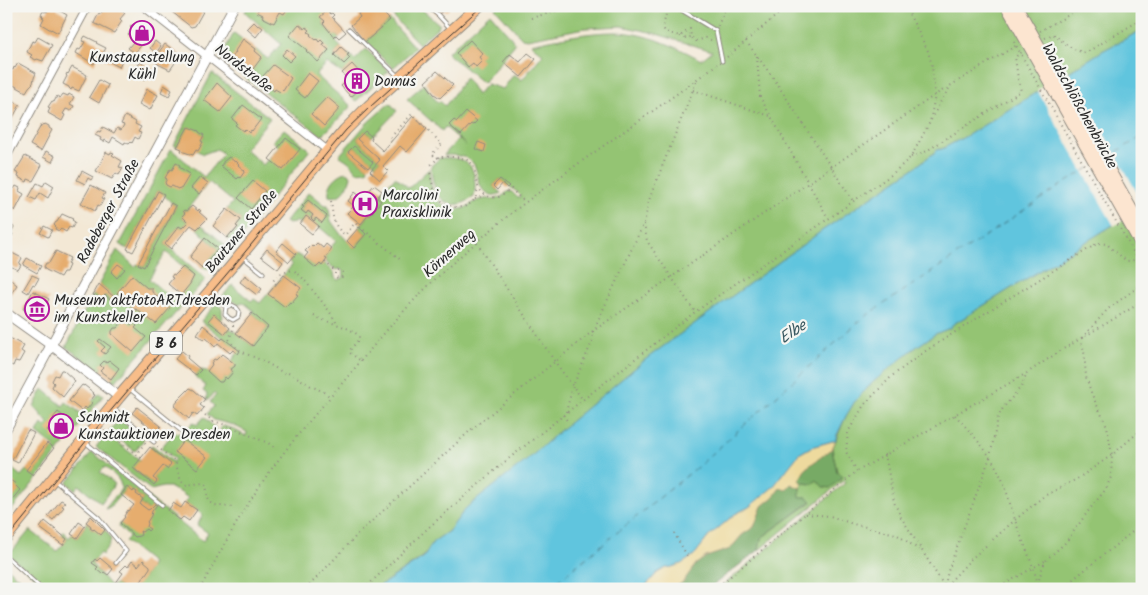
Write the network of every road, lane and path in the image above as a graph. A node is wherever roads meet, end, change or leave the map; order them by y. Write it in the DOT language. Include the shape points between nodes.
graph roads {
  1 [pos="88,6"];
  2 [pos="143,6"];
  3 [pos="234,6"];
  4 [pos="427,6"];
  5 [pos="479,6"];
  6 [pos="574,6"];
  7 [pos="668,6"];
  8 [pos="726,6"];
  9 [pos="788,6"];
  10 [pos="905,6"];
  11 [pos="1006,6"];
  12 [pos="1017,6"];
  13 [pos="531,18"];
  14 [pos="1142,19"];
  15 [pos="349,29"];
  16 [pos="452,31"];
  17 [pos="716,31"];
  18 [pos="680,36"];
  19 [pos="691,37"];
  20 [pos="1012,37"];
  21 [pos="746,41"];
  22 [pos="718,42"];
  23 [pos="1087,52"];
  24 [pos="207,56"];
  25 [pos="756,56"];
  26 [pos="722,60"];
  27 [pos="980,68"];
  28 [pos="400,78"];
  29 [pos="696,80"];
  30 [pos="951,85"];
  31 [pos="693,90"];
  32 [pos="1021,91"];
  33 [pos="935,95"];
  34 [pos="770,116"];
  35 [pos="930,122"];
  36 [pos="391,141"];
  37 [pos="327,150"];
  38 [pos="439,157"];
  39 [pos="911,157"];
  40 [pos="6,158"];
  41 [pos="831,168"];
  42 [pos="809,182"];
  43 [pos="478,189"];
  44 [pos="485,195"];
  45 [pos="476,199"];
  46 [pos="331,201"];
  47 [pos="853,201"];
  48 [pos="526,203"];
  49 [pos="828,218"];
  50 [pos="644,223"];
  51 [pos="1142,227"];
  52 [pos="477,242"];
  53 [pos="1142,247"];
  54 [pos="240,256"];
  55 [pos="1142,259"];
  56 [pos="401,260"];
  57 [pos="325,262"];
  58 [pos="1142,267"];
  59 [pos="336,272"];
  60 [pos="263,274"];
  61 [pos="671,277"];
  62 [pos="273,281"];
  63 [pos="276,284"];
  64 [pos="1142,284"];
  65 [pos="209,293"];
  66 [pos="1142,302"];
  67 [pos="226,307"];
  68 [pos="695,312"];
  69 [pos="6,313"];
  70 [pos="314,316"];
  71 [pos="233,320"];
  72 [pos="337,324"];
  73 [pos="593,331"];
  74 [pos="1080,340"];
  75 [pos="51,345"];
  76 [pos="360,361"];
  77 [pos="555,362"];
  78 [pos="1027,373"];
  79 [pos="573,386"];
  80 [pos="128,387"];
  81 [pos="119,396"];
  82 [pos="330,397"];
  83 [pos="583,400"];
  84 [pos="112,406"];
  85 [pos="200,412"];
  86 [pos="566,413"];
  87 [pos="563,415"];
  88 [pos="955,415"];
  89 [pos="212,422"];
  90 [pos="569,423"];
  91 [pos="97,425"];
  92 [pos="6,429"];
  93 [pos="1142,429"];
  94 [pos="184,433"];
  95 [pos="224,439"];
  96 [pos="148,440"];
  97 [pos="84,441"];
  98 [pos="154,444"];
  99 [pos="276,448"];
  100 [pos="136,454"];
  101 [pos="885,454"];
  102 [pos="1112,454"];
  103 [pos="990,457"];
  104 [pos="141,458"];
  105 [pos="858,471"];
  106 [pos="54,479"];
  107 [pos="162,505"];
  108 [pos="235,506"];
  109 [pos="806,514"];
  110 [pos="1015,520"];
  111 [pos="1142,524"];
  112 [pos="674,533"];
  113 [pos="6,537"];
  114 [pos="923,553"];
  115 [pos="6,556"];
  116 [pos="689,559"];
  117 [pos="1047,559"];
  118 [pos="116,563"];
  119 [pos="1034,567"];
  120 [pos="1038,583"];
  121 [pos="944,588"];
  122 [pos="42,589"];
  123 [pos="200,589"];
  124 [pos="306,589"];
  125 [pos="364,589"];
  126 [pos="715,589"];
  127 [pos="954,589"];
  128 [pos="996,589"];
  129 [pos="1038,589"];
  130 [pos="1061,589"];
  1 -- 40 [label="street"];
  2 -- 24 [label="street, Nordstraße"];
  3 -- 24 [label="street, Radeberger Straße"];
  4 -- 16 [label="lane"];
  5 -- 16 [label="main road, Bautzner Straße / B 6"];
  6 -- 13 [label="path"];
  7 -- 17 [label="lane"];
  7 -- 18 [label="path" via="663,27 665,32"];
  8 -- 17 [label="path"];
  9 -- 21 [label="path, Körnerweg"];
  10 -- 33 [label="path" via="928,50"];
  11 -- 53 [label="main road, Waldschlößchenbrücke, bridge"];
  12 -- 51 [label="main road, Waldschlößchenbrücke, bridge"];
  14 -- 23 [label="path"];
  15 -- 28 [label="lane"];
  16 -- 28 [label="main road, Bautzner Straße / B 6"];
  17 -- 22 [label="lane"];
  18 -- 19 [label="path"];
  18 -- 19 [label="path" via="690,30"];
  19 -- 22 [label="path"];
  20 -- 58 [label="path, bridge"];
  21 -- 25 [label="path"];
  21 -- 26 [label="path, Körnerweg"];
  22 -- 26 [label="lane"];
  24 -- 37 [label="street, Nordstraße"];
  24 -- 75 [label="street, Radeberger Straße"];
  25 -- 34 [label="path" via="760,97"];
  25 -- 41 [label="path"];
  26 -- 29 [label="path, Körnerweg"];
  27 -- 30 [label="path"];
  28 -- 37 [label="main road, Bautzner Straße / B 6"];
  29 -- 31 [label="path"];
  29 -- 48 [label="path, Körnerweg"];
  30 -- 33 [label="path"];
  30 -- 35 [label="path"];
  31 -- 34 [label="path"];
  31 -- 50 [label="path" via="650,197"];
  32 -- 39 [label="path"];
  33 -- 35 [label="path"];
  33 -- 41 [label="path"];
  34 -- 42 [label="path"];
  35 -- 39 [label="path"];
  36 -- 38 [label="path" via="412,114 442,144 432,154"];
  37 -- 54 [label="main road, Bautzner Straße / B 6"];
  38 -- 43 [label="path" via="470,162"];
  38 -- 45 [label="path" via="430,166 439,198 445,204 461,208"];
  39 -- 47 [label="path"];
  41 -- 42 [label="path"];
  41 -- 47 [label="path"];
  42 -- 49 [label="path"];
  42 -- 61 [label="path"];
  43 -- 44 [label="path"];
  43 -- 45 [label="path"];
  44 -- 45 [label="path"];
  44 -- 48 [label="path" via="498,198 511,189"];
  46 -- 56 [label="path" via="333,221 340,231 345,235 355,223"];
  47 -- 49 [label="path"];
  48 -- 52 [label="path, Körnerweg"];
  49 -- 68 [label="path"];
  50 -- 61 [label="path" via="646,241"];
  50 -- 73 [label="path"];
  52 -- 76 [label="path, Körnerweg" via="423,291"];
  52 -- 77 [label="path"];
  54 -- 60 [label="lane"];
  54 -- 65 [label="main road, Bautzner Straße / B 6"];
  55 -- 105 [label="path" via="1127,261 1108,244 1098,244 920,355 892,376 864,405 848,432 846,452"];
  57 -- 59 [label="path"];
  60 -- 62 [label="path"];
  61 -- 68 [label="path"];
  61 -- 73 [label="path"];
  62 -- 63 [label="path"];
  62 -- 72 [label="path" via="279,274 293,270 301,275"];
  64 -- 74 [label="path" via="1108,309"];
  65 -- 67 [label="lane"];
  65 -- 80 [label="main road, Bautzner Straße / B 6"];
  66 -- 74 [label="path"];
  67 -- 71 [label="lane" via="225,314"];
  67 -- 71 [label="lane" via="236,306 239,311"];
  68 -- 83 [label="path"];
  69 -- 75 [label="street"];
  70 -- 72 [label="path"];
  71 -- 82 [label="path" via="229,339 247,355 297,377"];
  72 -- 76 [label="path" via="358,336 350,353"];
  73 -- 77 [label="path"];
  73 -- 79 [label="path" via="592,342"];
  74 -- 78 [label="path"];
  74 -- 102 [label="path" via="1086,377 1107,426"];
  75 -- 81 [label="street"];
  75 -- 92 [label="street, Radeberger Straße"];
  76 -- 82 [label="path, Körnerweg"];
  77 -- 79 [label="path"];
  77 -- 124 [label="path" via="473,428 359,533"];
  78 -- 88 [label="path"];
  78 -- 103 [label="path" via="998,417"];
  79 -- 83 [label="path"];
  79 -- 86 [label="path"];
  80 -- 81 [label="main road, Bautzner Straße / B 6"];
  80 -- 94 [label="lane"];
  81 -- 84 [label="main road, Bautzner Straße / B 6"];
  82 -- 123 [label="path, Körnerweg" via="262,482"];
  83 -- 86 [label="path"];
  84 -- 91 [label="main road, Bautzner Straße / B 6"];
  84 -- 98 [label="lane"];
  85 -- 89 [label="path"];
  86 -- 87 [label="path"];
  87 -- 90 [label="path"];
  87 -- 125 [label="path" via="435,522"];
  88 -- 101 [label="path"];
  88 -- 103 [label="path"];
  89 -- 95 [label="path"];
  89 -- 99 [label="path" via="232,427"];
  91 -- 97 [label="main road, Bautzner Straße / B 6"];
  91 -- 100 [label="path"];
  93 -- 102 [label="path"];
  96 -- 100 [label="path"];
  97 -- 106 [label="main road, Bautzner Straße / B 6"];
  97 -- 107 [label="lane"];
  98 -- 108 [label="path" via="175,462 185,485 203,483 211,504"];
  100 -- 104 [label="path"];
  101 -- 105 [label="path"];
  101 -- 114 [label="path" via="894,502"];
  102 -- 110 [label="path" via="1077,479 1044,496"];
  102 -- 117 [label="path" via="1111,477 1106,490 1064,544"];
  103 -- 110 [label="path" via="1004,483"];
  103 -- 121 [label="path"];
  105 -- 109 [label="path"];
  106 -- 113 [label="main road, Bautzner Straße / B 6"];
  106 -- 118 [label="lane" via="99,518 126,551"];
  109 -- 114 [label="path" via="830,516 896,534"];
  109 -- 126 [label="path"];
  110 -- 119 [label="path"];
  110 -- 121 [label="path"];
  111 -- 130 [label="path"];
  112 -- 116 [label="path"];
  114 -- 121 [label="path"];
  115 -- 122 [label="lane"];
  117 -- 119 [label="path"];
  117 -- 120 [label="path"];
  119 -- 120 [label="path"];
  119 -- 128 [label="path"];
  120 -- 129 [label="path"];
  121 -- 127 [label="path"];
}
